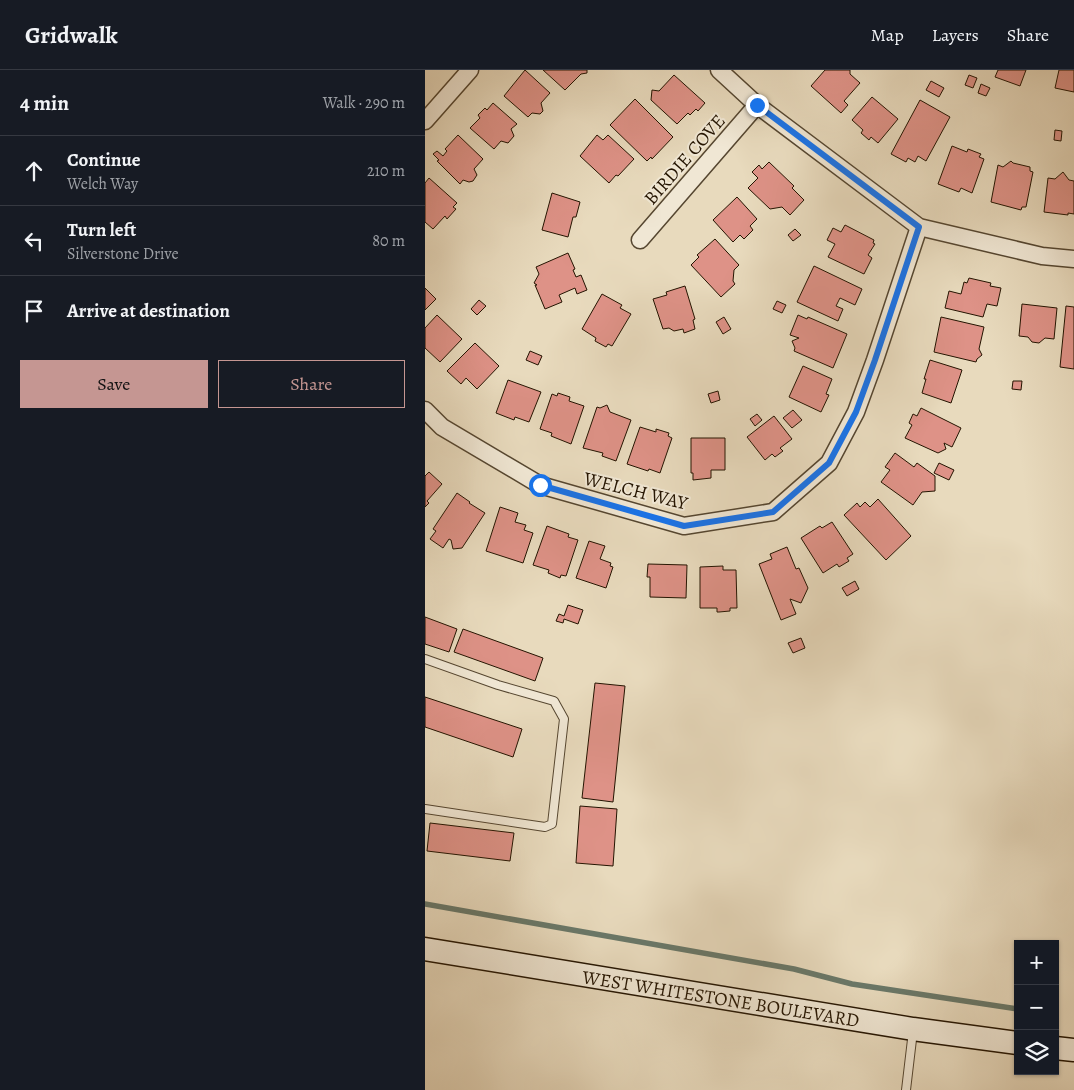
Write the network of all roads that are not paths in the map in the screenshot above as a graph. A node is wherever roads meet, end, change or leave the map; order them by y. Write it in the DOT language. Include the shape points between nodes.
graph roads {
  1 [pos="470,70"];
  2 [pos="719,70"];
  3 [pos="757,105"];
  4 [pos="425,121"];
  5 [pos="919,227"];
  6 [pos="640,240"];
  7 [pos="1074,259"];
  8 [pos="425,410"];
  9 [pos="425,658"];
  10 [pos="425,809"];
  11 [pos="425,950"];
  12 [pos="913,1029"];
  13 [pos="1014,1042"];
  14 [pos="1059,1048"];
  15 [pos="1074,1050"];
  16 [pos="906,1090"];
  1 -- 4 [label="street"];
  2 -- 3 [label="street"];
  3 -- 5 [label="street"];
  3 -- 6 [label="street, BIRDIE COVE"];
  5 -- 7 [label="street" via="1043,256"];
  5 -- 8 [label="street, WELCH WAY" via="856,412 829,463 773,512 684,526 540,485 442,427"];
  9 -- 10 [label="lane" via="554,701 564,719 552,824 545,827"];
  11 -- 12 [label="main road, WEST WHITESTONE BOULEVARD"];
  12 -- 13 [label="main road, WEST WHITESTONE BOULEVARD"];
  12 -- 16 [label="lane"];
  14 -- 15 [label="main road"];
}
